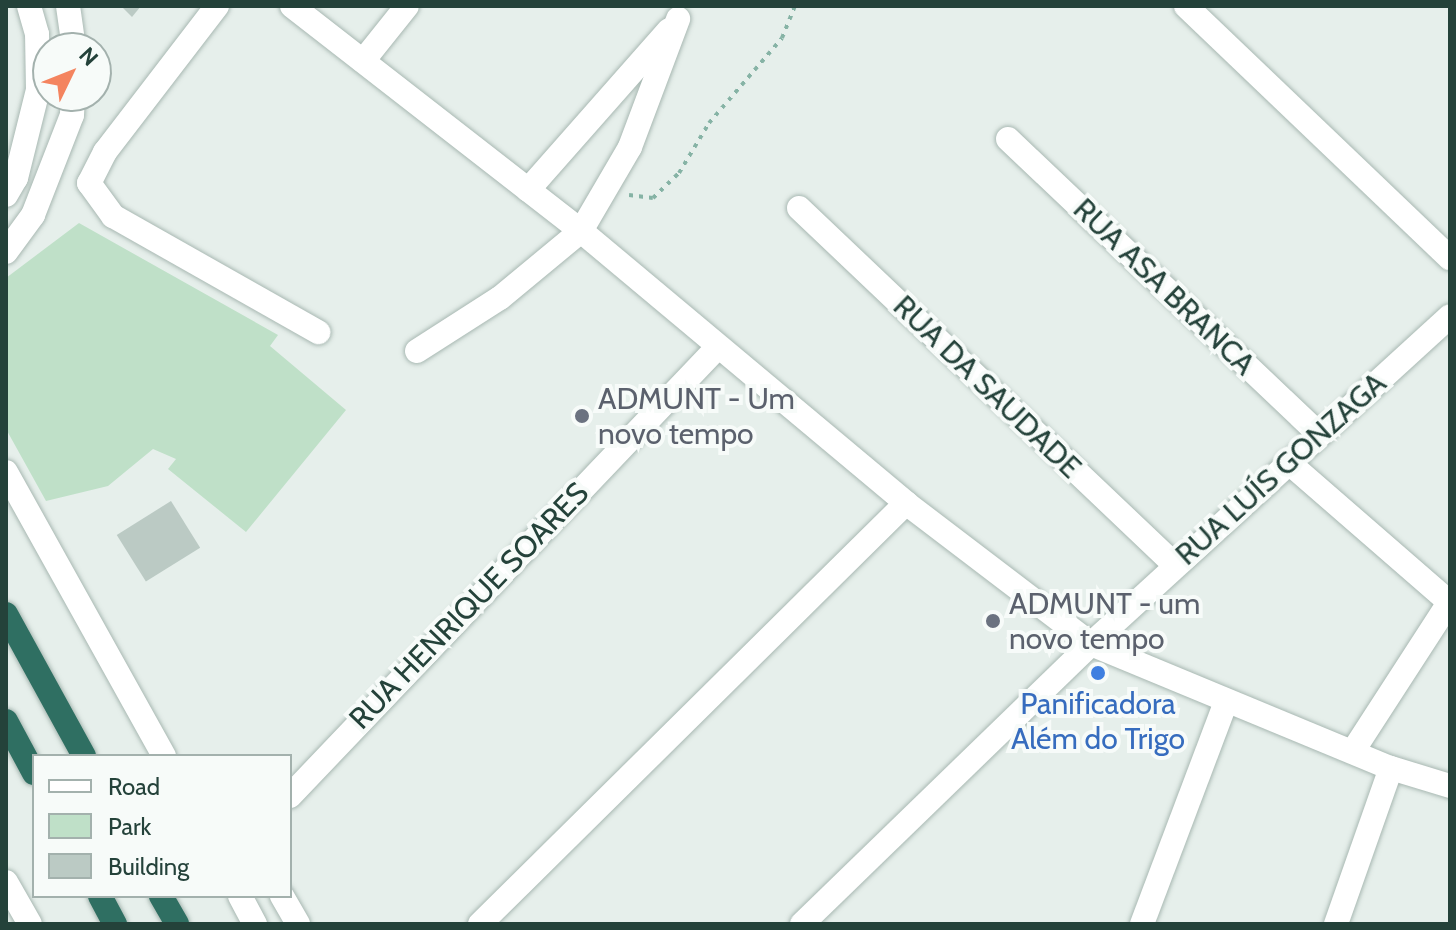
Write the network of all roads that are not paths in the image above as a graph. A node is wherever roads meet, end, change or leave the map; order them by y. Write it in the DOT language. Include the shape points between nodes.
graph roads {
  1 [pos="29,6"];
  2 [pos="68,6"];
  3 [pos="217,6"];
  4 [pos="292,6"];
  5 [pos="407,6"];
  6 [pos="1186,6"];
  7 [pos="683,12"];
  8 [pos="72,32"];
  9 [pos="363,61"];
  10 [pos="72,112"];
  11 [pos="1008,139"];
  12 [pos="528,190"];
  13 [pos="6,195"];
  14 [pos="799,208"];
  15 [pos="581,231"];
  16 [pos="6,252"];
  17 [pos="1450,258"];
  18 [pos="1449,320"];
  19 [pos="318,332"];
  20 [pos="716,349"];
  21 [pos="417,351"];
  22 [pos="1319,434"];
  23 [pos="1288,462"];
  24 [pos="6,472"];
  25 [pos="906,503"];
  26 [pos="1175,565"];
  27 [pos="1450,602"];
  28 [pos="6,614"];
  29 [pos="1091,644"];
  30 [pos="1226,702"];
  31 [pos="6,721"];
  32 [pos="1353,751"];
  33 [pos="83,754"];
  34 [pos="163,754"];
  35 [pos="1391,768"];
  36 [pos="32,769"];
  37 [pos="1450,786"];
  38 [pos="292,794"];
  39 [pos="6,882"];
  40 [pos="101,898"];
  41 [pos="162,898"];
  42 [pos="241,898"];
  43 [pos="283,898"];
  44 [pos="30,924"];
  45 [pos="115,924"];
  46 [pos="177,924"];
  47 [pos="255,924"];
  48 [pos="298,924"];
  49 [pos="480,924"];
  50 [pos="802,924"];
  51 [pos="1142,924"];
  52 [pos="1336,924"];
  1 -- 13 [label="street" via="37,34 38,90 16,178"];
  2 -- 8 [label="street"];
  3 -- 19 [label="street" via="105,152 89,183 113,216"];
  4 -- 9 [label="street"];
  5 -- 9 [label="street"];
  6 -- 17 [label="street"];
  7 -- 12 [label="street"];
  7 -- 15 [label="street" via="630,147"];
  9 -- 12 [label="street"];
  10 -- 16 [label="street" via="33,215"];
  11 -- 22 [label="street, RUA ASA BRANCA"];
  12 -- 15 [label="street"];
  14 -- 26 [label="street, RUA DA SAUDADE"];
  15 -- 20 [label="street"];
  15 -- 21 [label="street" via="500,298"];
  18 -- 22 [label="street, RUA LUÍS GONZAGA"];
  20 -- 25 [label="street"];
  20 -- 38 [label="street, RUA HENRIQUE SOARES"];
  22 -- 23 [label="street, RUA LUÍS GONZAGA"];
  23 -- 26 [label="street, RUA LUÍS GONZAGA"];
  23 -- 27 [label="street"];
  24 -- 34 [label="street"];
  25 -- 29 [label="street"];
  25 -- 49 [label="street"];
  26 -- 29 [label="street, RUA LUÍS GONZAGA"];
  27 -- 32 [label="street"];
  28 -- 33 [label="highway"];
  29 -- 30 [label="street"];
  29 -- 50 [label="street, RUA LUÍS GONZAGA"];
  30 -- 32 [label="street"];
  30 -- 51 [label="street"];
  31 -- 36 [label="highway"];
  32 -- 35 [label="street"];
  35 -- 37 [label="street"];
  35 -- 52 [label="street"];
  39 -- 44 [label="street"];
  40 -- 45 [label="highway"];
  41 -- 46 [label="highway"];
  42 -- 47 [label="street"];
  43 -- 48 [label="street"];
}
